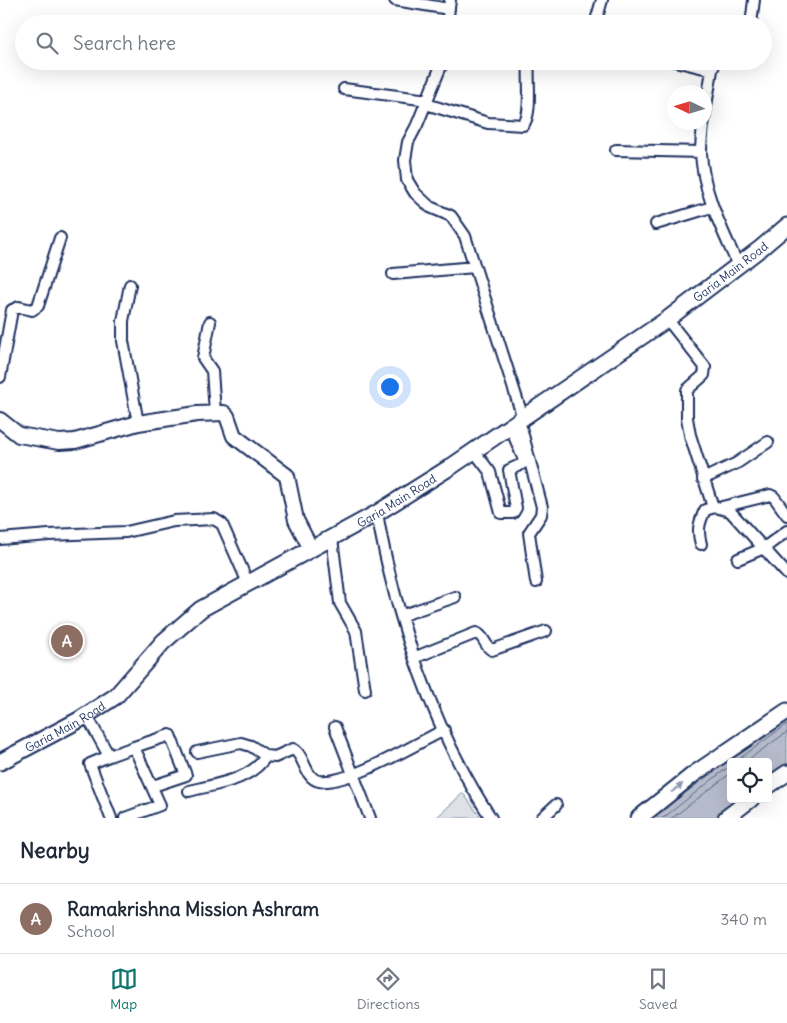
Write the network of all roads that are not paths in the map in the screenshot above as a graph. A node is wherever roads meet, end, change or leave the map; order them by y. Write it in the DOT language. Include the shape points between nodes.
graph roads {
  1 [pos="396,0"];
  2 [pos="602,0"];
  3 [pos="754,0"];
  4 [pos="450,4"];
  5 [pos="598,15"];
  6 [pos="752,15"];
  7 [pos="439,70"];
  8 [pos="528,70"];
  9 [pos="713,70"];
  10 [pos="344,89"];
  11 [pos="427,102"];
  12 [pos="616,150"];
  13 [pos="701,152"];
  14 [pos="712,207"];
  15 [pos="656,224"];
  16 [pos="787,226"];
  17 [pos="60,238"];
  18 [pos="738,265"];
  19 [pos="474,267"];
  20 [pos="393,274"];
  21 [pos="130,285"];
  22 [pos="667,319"];
  23 [pos="210,322"];
  24 [pos="0,376"];
  25 [pos="215,412"];
  26 [pos="0,420"];
  27 [pos="517,422"];
  28 [pos="138,423"];
  29 [pos="768,442"];
  30 [pos="474,451"];
  31 [pos="703,479"];
  32 [pos="716,508"];
  33 [pos="377,513"];
  34 [pos="787,514"];
  35 [pos="787,531"];
  36 [pos="332,538"];
  37 [pos="0,539"];
  38 [pos="701,544"];
  39 [pos="764,548"];
  40 [pos="311,549"];
  41 [pos="738,559"];
  42 [pos="787,574"];
  43 [pos="536,582"];
  44 [pos="248,583"];
  45 [pos="455,598"];
  46 [pos="402,615"];
  47 [pos="546,631"];
  48 [pos="416,657"];
  49 [pos="365,690"];
  50 [pos="787,711"];
  51 [pos="87,716"];
  52 [pos="335,727"];
  53 [pos="444,730"];
  54 [pos="134,747"];
  55 [pos="197,752"];
  56 [pos="109,756"];
  57 [pos="266,756"];
  58 [pos="0,762"];
  59 [pos="787,773"];
  60 [pos="354,776"];
  61 [pos="772,783"];
  62 [pos="153,786"];
  63 [pos="189,791"];
  64 [pos="746,803"];
  65 [pos="556,805"];
  66 [pos="111,818"];
  67 [pos="125,818"];
  68 [pos="370,818"];
  69 [pos="490,818"];
  70 [pos="542,818"];
  71 [pos="639,818"];
  72 [pos="726,818"];
  1 -- 4 [label="street"];
  2 -- 5 [label="street"];
  3 -- 6 [label="street"];
  7 -- 11 [label="street"];
  8 -- 11 [label="street" via="529,114 523,125 488,123"];
  9 -- 13 [label="street"];
  10 -- 11 [label="street"];
  11 -- 19 [label="street" via="408,142 405,160 407,180 430,207 451,216 458,223"];
  12 -- 13 [label="street"];
  13 -- 14 [label="street"];
  14 -- 15 [label="street"];
  14 -- 18 [label="street"];
  16 -- 18 [label="main road, Garia Main Road"];
  17 -- 24 [label="street" via="38,306 32,310 19,307 12,310"];
  18 -- 22 [label="main road, Garia Main Road"];
  19 -- 20 [label="street"];
  19 -- 27 [label="street"];
  21 -- 28 [label="street" via="123,320 123,341"];
  22 -- 27 [label="main road, Garia Main Road"];
  22 -- 31 [label="street" via="705,367 704,374 689,386 686,395 688,426"];
  23 -- 25 [label="street" via="203,358 212,371"];
  25 -- 28 [label="street"];
  25 -- 40 [label="street" via="227,416 234,436 287,476 296,520"];
  26 -- 28 [label="street" via="19,435 59,442 75,441"];
  27 -- 30 [label="main road, Garia Main Road"];
  27 -- 30 [label="street" via="524,460 509,470 516,508 513,513 500,513 490,472"];
  27 -- 43 [label="street" via="542,507 541,515 529,534"];
  29 -- 31 [label="street" via="737,463"];
  30 -- 33 [label="main road, Garia Main Road"];
  31 -- 32 [label="street"];
  32 -- 34 [label="street" via="770,495"];
  32 -- 38 [label="street" via="706,510 700,522 697,532"];
  32 -- 39 [label="street" via="730,511"];
  33 -- 36 [label="main road, Garia Main Road"];
  33 -- 46 [label="street"];
  35 -- 39 [label="street"];
  36 -- 40 [label="main road, Garia Main Road"];
  36 -- 49 [label="street" via="340,603 356,631"];
  37 -- 44 [label="street" via="106,534 174,521 214,519 222,524"];
  39 -- 41 [label="street"];
  39 -- 42 [label="street"];
  40 -- 44 [label="main road, Garia Main Road"];
  44 -- 51 [label="main road, Garia Main Road" via="183,623 116,696"];
  45 -- 46 [label="street"];
  46 -- 48 [label="street"];
  47 -- 48 [label="street" via="492,650 476,633"];
  48 -- 53 [label="street" via="430,701"];
  71 -- 50 [label="main road, one-way" via="694,774"];
  51 -- 56 [label="street"];
  51 -- 58 [label="main road, Garia Main Road"];
  52 -- 60 [label="street"];
  53 -- 60 [label="street"];
  53 -- 69 [label="street"];
  54 -- 56 [label="street"];
  54 -- 62 [label="street"];
  54 -- 62 [label="street" via="172,736 186,775"];
  55 -- 57 [label="street" via="241,743"];
  56 -- 66 [label="street" via="90,764"];
  57 -- 60 [label="street" via="293,749 299,752 311,777 319,781"];
  57 -- 63 [label="street" via="261,765 244,776"];
  59 -- 61 [label="main road"];
  60 -- 68 [label="street"];
  62 -- 67 [label="street" via="160,806"];
  64 -- 72 [label="main road"];
  65 -- 70 [label="street"];
}
